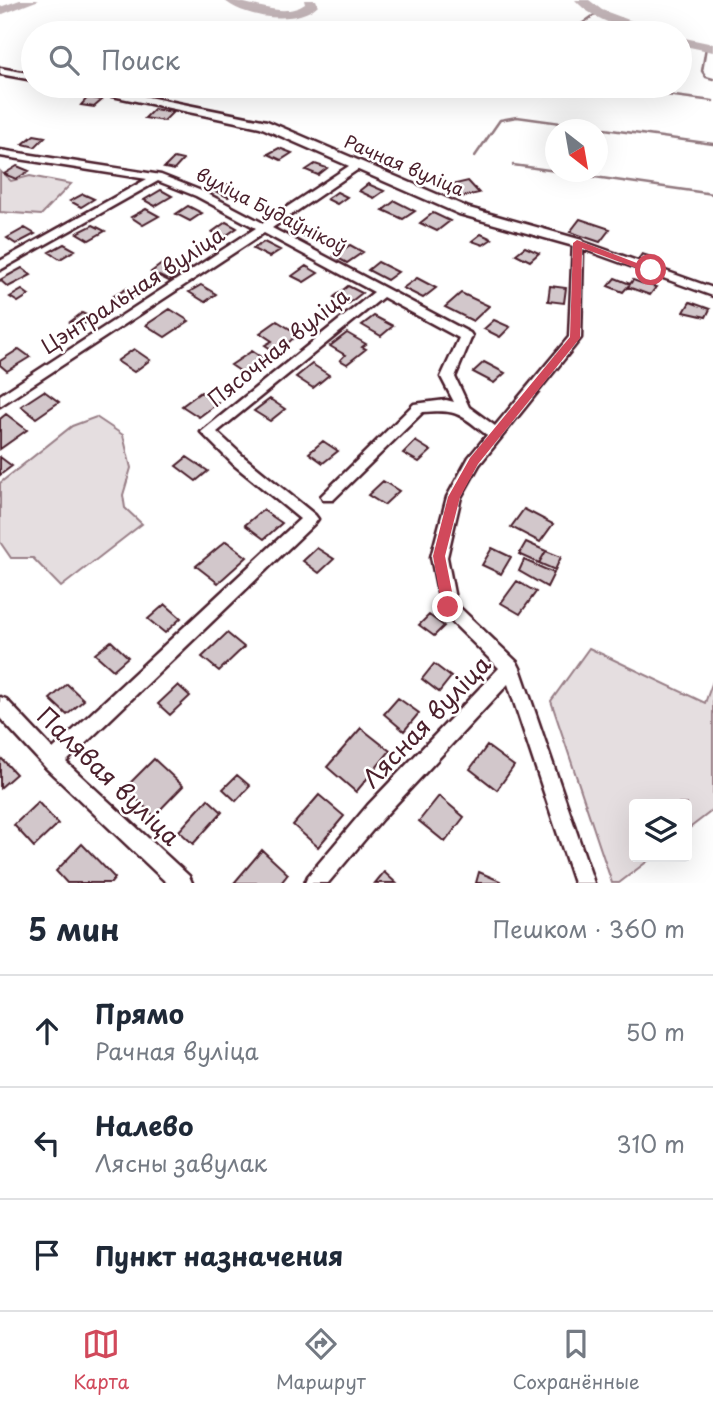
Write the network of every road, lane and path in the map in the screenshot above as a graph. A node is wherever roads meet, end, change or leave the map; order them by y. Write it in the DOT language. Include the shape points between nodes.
graph roads {
  1 [pos="2,72"];
  2 [pos="21,75"];
  3 [pos="137,98"];
  4 [pos="0,153"];
  5 [pos="356,166"];
  6 [pos="157,177"];
  7 [pos="264,229"];
  8 [pos="577,243"];
  9 [pos="0,266"];
  10 [pos="383,291"];
  11 [pos="713,292"];
  12 [pos="0,401"];
  13 [pos="464,410"];
  14 [pos="495,434"];
  15 [pos="328,496"];
  16 [pos="510,667"];
  17 [pos="0,705"];
  18 [pos="53,762"];
  19 [pos="182,883"];
  20 [pos="315,883"];
  21 [pos="584,883"];
  1 -- 2 [label="street"];
  3 -- 5 [label="street, Рачная вуліца" via="263,124"];
  4 -- 6 [label="street, вуліца Будаўнікоў"];
  5 -- 7 [label="street, Цэнтральная вуліца"];
  5 -- 8 [label="street, Рачная вуліца" via="478,216"];
  6 -- 7 [label="street, вуліца Будаўнікоў" via="200,194"];
  6 -- 9 [label="street"];
  7 -- 10 [label="street, вуліца Будаўнікоў"];
  7 -- 12 [label="street, Цэнтральная вуліца"];
  8 -- 11 [label="street, Рачная вуліца"];
  8 -- 14 [label="street" via="575,338"];
  10 -- 13 [label="street, вуліца Будаўнікоў" via="466,336 448,377"];
  10 -- 18 [label="street, Пясочная вуліца" via="208,432 310,519"];
  13 -- 14 [label="street"];
  13 -- 15 [label="street" via="446,405 419,407"];
  14 -- 16 [label="street" via="454,497 439,556 448,607"];
  16 -- 20 [label="street, Лясная вуліца"];
  16 -- 21 [label="street, Лясная вуліца"];
  17 -- 18 [label="street, Палявая вуліца"];
  18 -- 19 [label="street, Палявая вуліца"];
}
